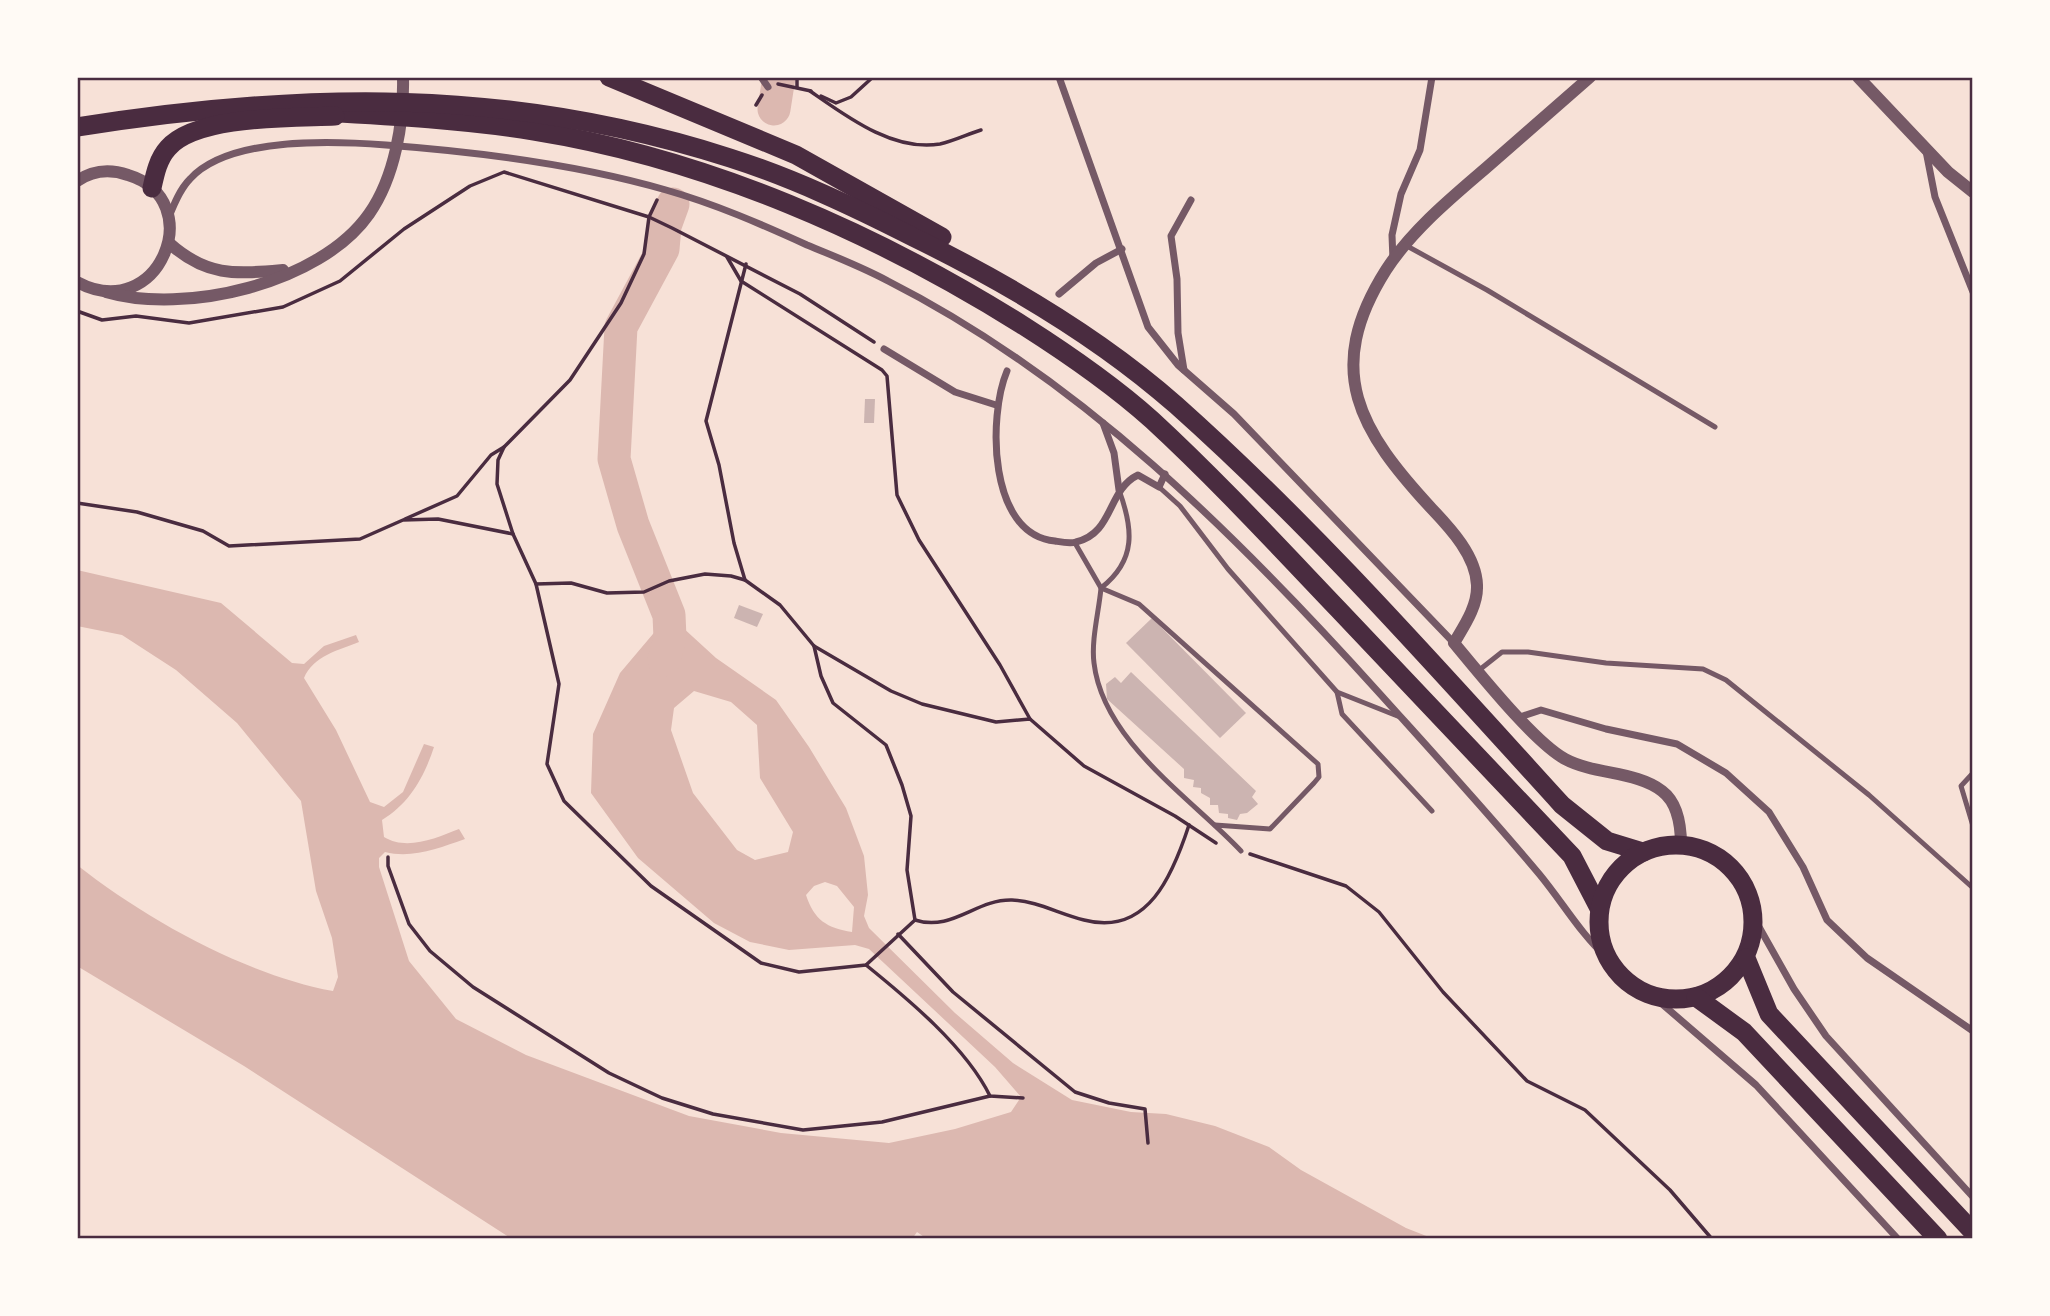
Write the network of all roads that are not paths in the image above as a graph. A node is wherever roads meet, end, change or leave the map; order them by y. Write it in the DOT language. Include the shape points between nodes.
graph roads {
  1 [pos="403,77"];
  2 [pos="609,77"];
  3 [pos="761,77"];
  4 [pos="1059,77"];
  5 [pos="1432,77"];
  6 [pos="1590,77"];
  7 [pos="1858,77"];
  8 [pos="768,87"];
  9 [pos="242,107"];
  10 [pos="371,115"];
  11 [pos="77,127"];
  12 [pos="1925,149"];
  13 [pos="77,181"];
  14 [pos="152,188"];
  15 [pos="1973,192"];
  16 [pos="1191,200"];
  17 [pos="169,218"];
  18 [pos="169,243"];
  19 [pos="1405,245"];
  20 [pos="1122,249"];
  21 [pos="1393,261"];
  22 [pos="293,270"];
  23 [pos="77,282"];
  24 [pos="106,292"];
  25 [pos="1973,292"];
  26 [pos="1059,294"];
  27 [pos="1084,335"];
  28 [pos="884,349"];
  29 [pos="1007,371"];
  30 [pos="1185,371"];
  31 [pos="996,405"];
  32 [pos="1102,422"];
  33 [pos="1715,427"];
  34 [pos="1165,474"];
  35 [pos="1159,487"];
  36 [pos="1119,490"];
  37 [pos="1075,543"];
  38 [pos="1101,587"];
  39 [pos="1454,643"];
  40 [pos="1478,671"];
  41 [pos="1337,692"];
  42 [pos="1520,717"];
  43 [pos="1402,718"];
  44 [pos="1973,773"];
  45 [pos="1314,783"];
  46 [pos="1322,790"];
  47 [pos="1432,811"];
  48 [pos="1216,825"];
  49 [pos="1973,825"];
  50 [pos="1681,845"];
  51 [pos="1241,851"];
  52 [pos="1643,852"];
  53 [pos="1973,888"];
  54 [pos="1600,908"];
  55 [pos="1754,918"];
  56 [pos="1607,958"];
  57 [pos="1746,958"];
  58 [pos="1654,997"];
  59 [pos="1696,997"];
  60 [pos="1973,1031"];
  61 [pos="1973,1197"];
  62 [pos="1973,1232"];
  63 [pos="1898,1239"];
  64 [pos="1938,1239"];
  1 -- 22 [label="street" via="401,123 391,164 369,214 351,235"];
  2 -- 27 [label="highway" via="796,155 989,264"];
  3 -- 8 [label="street"];
  4 -- 20 [label="street"];
  5 -- 21 [label="street" via="1420,150 1401,194 1391,235"];
  6 -- 19 [label="street" via="1447,202"];
  7 -- 12 [label="street"];
  9 -- 10 [label="highway"];
  9 -- 11 [label="highway"];
  9 -- 27 [label="highway" via="323,100 475,106 577,119 664,139 733,159 841,201 959,259"];
  10 -- 14 [label="highway" via="283,118 198,130 169,147"];
  10 -- 54 [label="highway" via="537,132 621,150 720,180 814,215 887,249 965,289 1068,355 1150,418 1262,530 1572,856"];
  12 -- 15 [label="street"];
  12 -- 25 [label="street" via="1935,197"];
  13 -- 14 [label="street" via="101,171 119,172"];
  14 -- 17 [label="street"];
  16 -- 30 [label="street" via="1171,236"];
  17 -- 18 [label="street"];
  17 -- 32 [label="street" via="190,179 208,164 282,145 351,142 429,148 524,160 629,181 740,215 887,280 995,344"];
  18 -- 22 [label="street" via="191,261 212,270 235,274"];
  18 -- 24 [label="street" via="153,274 131,288"];
  19 -- 21 [label="street"];
  19 -- 33 [label="lane"];
  20 -- 26 [label="street" via="1096,263"];
  20 -- 30 [label="street" via="1147,327"];
  21 -- 39 [label="street" via="1370,298 1360,327 1355,392 1367,427 1393,466 1455,533 1470,561 1477,584 1474,606"];
  22 -- 24 [label="street" via="200,298 150,301"];
  23 -- 24 [label="street"];
  27 -- 52 [label="highway" via="1173,403 1301,525 1562,805 1607,841"];
  28 -- 31 [label="street" via="956,392"];
  29 -- 31 [label="street"];
  30 -- 39 [label="street" via="1234,414"];
  31 -- 37 [label="street" via="994,438 1010,508 1024,527 1043,540"];
  32 -- 34 [label="street"];
  32 -- 36 [label="street" via="1114,453"];
  34 -- 35 [label="street"];
  34 -- 43 [label="street" via="1273,579"];
  35 -- 36 [label="street" via="1138,475"];
  35 -- 41 [label="lane"];
  36 -- 37 [label="street" via="1108,520 1098,532"];
  36 -- 38 [label="lane" via="1129,516 1129,547 1119,574"];
  37 -- 38 [label="lane"];
  38 -- 45 [label="lane" via="1139,604 1318,764 1319,777"];
  38 -- 48 [label="lane" via="1094,662 1106,704 1152,768"];
  39 -- 40 [label="street"];
  40 -- 42 [label="street"];
  40 -- 53 [label="lane" via="1502,652 1703,668 1726,680 1870,795"];
  41 -- 43 [label="lane"];
  41 -- 47 [label="lane" via="1342,714"];
  42 -- 50 [label="street" via="1564,759 1663,791 1673,804"];
  42 -- 60 [label="street" via="1541,710 1677,744 1726,773 1769,811 1803,867 1827,920 1867,958"];
  43 -- 56 [label="street"];
  44 -- 49 [label="lane" via="1961,786"];
  45 -- 46 [label="lane"];
  45 -- 48 [label="lane" via="1270,829"];
  48 -- 51 [label="lane"];
  50 -- 52 [label="highway"];
  50 -- 55 [label="highway" via="1703,849 1731,868 1750,896"];
  52 -- 54 [label="highway" via="1614,875"];
  54 -- 56 [label="highway" via="1599,934"];
  55 -- 57 [label="highway"];
  55 -- 61 [label="street" via="1826,1035"];
  56 -- 58 [label="highway" via="1627,982"];
  57 -- 59 [label="highway" via="1716,989"];
  57 -- 62 [label="highway" via="1769,1014"];
  58 -- 59 [label="highway"];
  58 -- 63 [label="street" via="1756,1085"];
  59 -- 64 [label="highway" via="1744,1032"];
}
